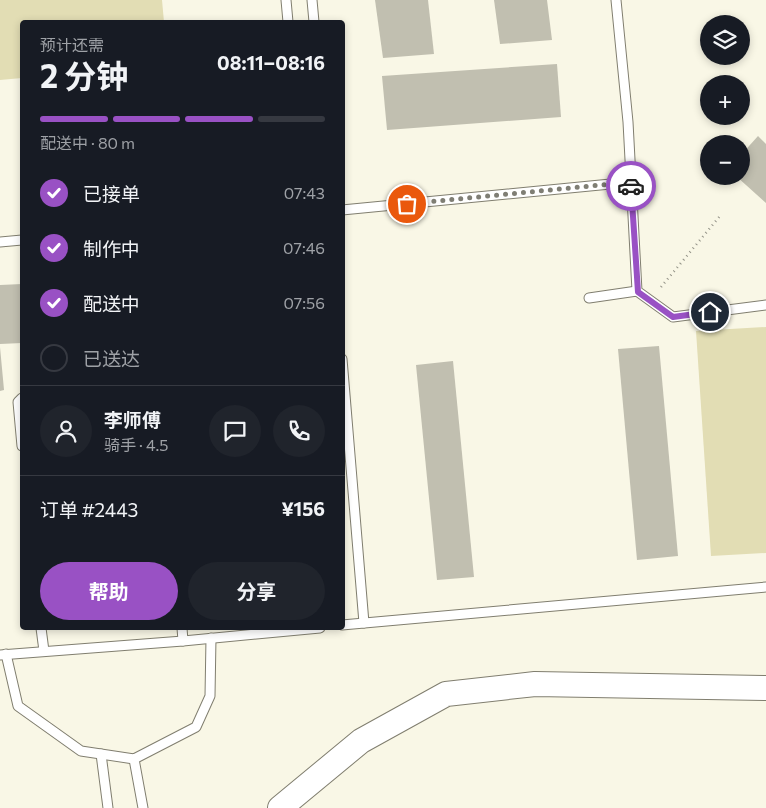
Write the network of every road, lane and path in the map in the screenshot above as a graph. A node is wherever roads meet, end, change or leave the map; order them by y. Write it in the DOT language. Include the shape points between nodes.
graph roads {
  1 [pos="286,0"];
  2 [pos="312,0"];
  3 [pos="616,0"];
  4 [pos="288,20"];
  5 [pos="314,20"];
  6 [pos="631,182"];
  7 [pos="345,210"];
  8 [pos="720,216"];
  9 [pos="20,240"];
  10 [pos="0,242"];
  11 [pos="661,287"];
  12 [pos="638,292"];
  13 [pos="589,298"];
  14 [pos="766,304"];
  15 [pos="345,395"];
  16 [pos="20,400"];
  17 [pos="20,424"];
  18 [pos="766,588"];
  19 [pos="364,623"];
  20 [pos="345,625"];
  21 [pos="42,630"];
  22 [pos="182,630"];
  23 [pos="298,630"];
  24 [pos="211,638"];
  25 [pos="183,641"];
  26 [pos="44,651"];
  27 [pos="3,654"];
  28 [pos="766,688"];
  29 [pos="101,754"];
  30 [pos="134,759"];
  31 [pos="108,808"];
  32 [pos="143,808"];
  33 [pos="280,808"];
  1 -- 4 [label="lane"];
  2 -- 5 [label="lane"];
  3 -- 6 [label="lane"];
  6 -- 7 [label="lane"];
  6 -- 12 [label="lane"];
  8 -- 11 [label="path"];
  9 -- 10 [label="lane"];
  12 -- 13 [label="lane"];
  12 -- 14 [label="lane" via="673,317"];
  15 -- 19 [label="lane"];
  16 -- 17 [label="lane"];
  18 -- 19 [label="lane"];
  19 -- 20 [label="lane"];
  21 -- 26 [label="lane"];
  22 -- 25 [label="lane"];
  23 -- 24 [label="lane"];
  24 -- 25 [label="lane"];
  24 -- 30 [label="lane" via="210,696 196,727"];
  25 -- 26 [label="lane"];
  26 -- 27 [label="lane"];
  27 -- 29 [label="lane" via="18,706 81,751"];
  28 -- 33 [label="main road" via="535,684 446,694 361,742"];
  29 -- 30 [label="lane"];
  29 -- 31 [label="lane"];
  30 -- 32 [label="lane"];
}
